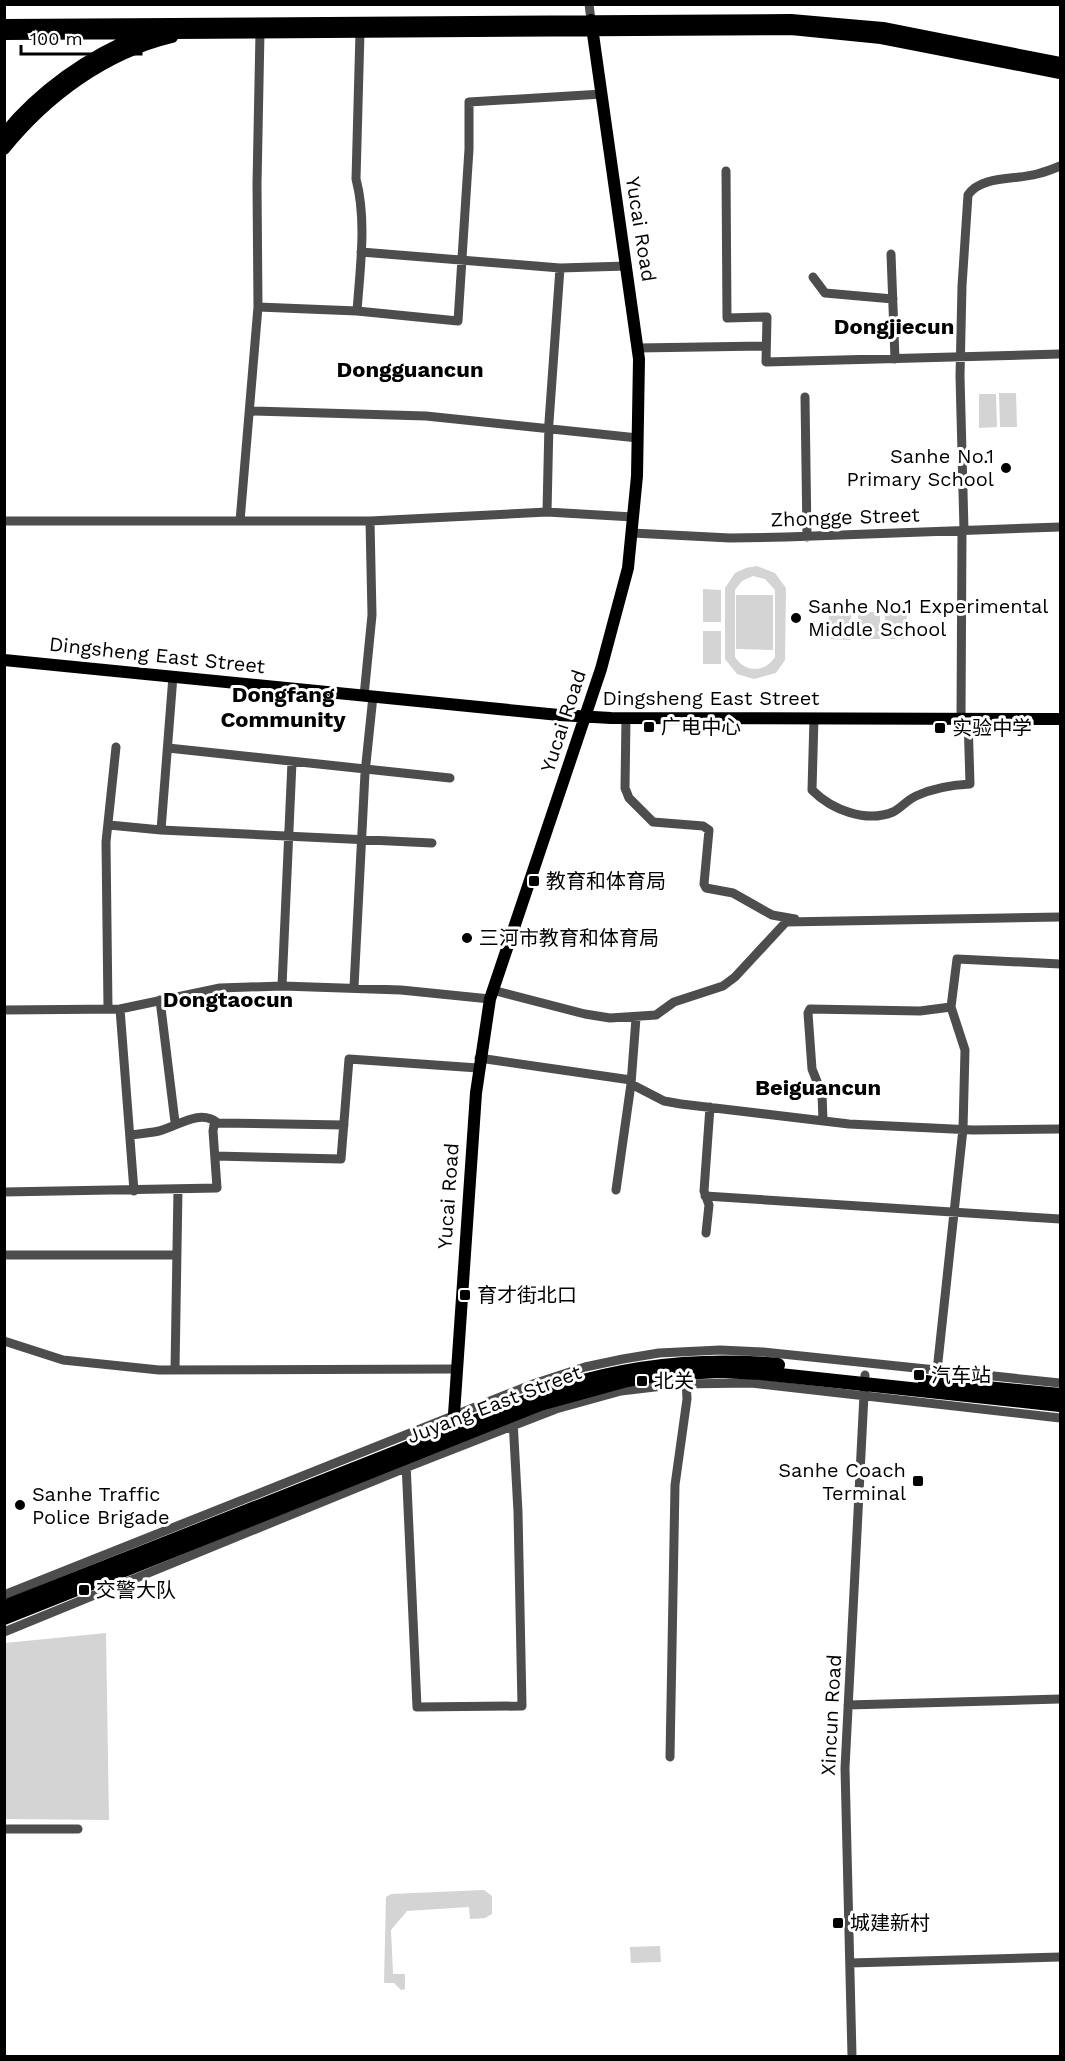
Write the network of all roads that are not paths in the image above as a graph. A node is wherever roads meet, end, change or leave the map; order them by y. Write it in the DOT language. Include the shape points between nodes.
graph roads {
  1 [pos="589,4"];
  2 [pos="4,25"];
  3 [pos="592,25"];
  4 [pos="193,28"];
  5 [pos="260,32"];
  6 [pos="360,32"];
  7 [pos="151,33"];
  8 [pos="4,34"];
  9 [pos="1060,63"];
  10 [pos="1060,73"];
  11 [pos="602,94"];
  12 [pos="4,134"];
  13 [pos="4,149"];
  14 [pos="1060,166"];
  15 [pos="726,171"];
  16 [pos="361,252"];
  17 [pos="891,254"];
  18 [pos="462,260"];
  19 [pos="627,266"];
  20 [pos="560,268"];
  21 [pos="813,277"];
  22 [pos="893,299"];
  23 [pos="258,307"];
  24 [pos="357,311"];
  25 [pos="765,346"];
  26 [pos="638,348"];
  27 [pos="1060,354"];
  28 [pos="960,357"];
  29 [pos="895,359"];
  30 [pos="806,397"];
  31 [pos="250,411"];
  32 [pos="549,429"];
  33 [pos="638,438"];
  34 [pos="547,512"];
  35 [pos="633,517"];
  36 [pos="4,521"];
  37 [pos="240,521"];
  38 [pos="370,521"];
  39 [pos="1060,527"];
  40 [pos="963,530"];
  41 [pos="632,533"];
  42 [pos="807,537"];
  43 [pos="4,660"];
  44 [pos="173,676"];
  45 [pos="369,696"];
  46 [pos="585,716"];
  47 [pos="626,718"];
  48 [pos="814,718"];
  49 [pos="964,718"];
  50 [pos="1060,718"];
  51 [pos="116,747"];
  52 [pos="168,748"];
  53 [pos="292,762"];
  54 [pos="365,769"];
  55 [pos="450,778"];
  56 [pos="109,825"];
  57 [pos="161,830"];
  58 [pos="288,836"];
  59 [pos="361,840"];
  60 [pos="432,843"];
  61 [pos="1060,917"];
  62 [pos="797,920"];
  63 [pos="1060,964"];
  64 [pos="282,986"];
  65 [pos="354,987"];
  66 [pos="491,995"];
  67 [pos="160,1000"];
  68 [pos="951,1007"];
  69 [pos="108,1009"];
  70 [pos="120,1009"];
  71 [pos="4,1010"];
  72 [pos="636,1018"];
  73 [pos="479,1063"];
  74 [pos="631,1082"];
  75 [pos="710,1107"];
  76 [pos="822,1120"];
  77 [pos="175,1122"];
  78 [pos="218,1123"];
  79 [pos="344,1125"];
  80 [pos="963,1129"];
  81 [pos="1060,1129"];
  82 [pos="130,1135"];
  83 [pos="215,1156"];
  84 [pos="178,1189"];
  85 [pos="616,1190"];
  86 [pos="134,1191"];
  87 [pos="4,1192"];
  88 [pos="705,1196"];
  89 [pos="955,1214"];
  90 [pos="1060,1219"];
  91 [pos="706,1233"];
  92 [pos="4,1255"];
  93 [pos="177,1255"];
  94 [pos="4,1341"];
  95 [pos="455,1369"];
  96 [pos="175,1370"];
  97 [pos="937,1371"];
  98 [pos="686,1378"];
  99 [pos="1060,1383"];
  100 [pos="864,1385"];
  101 [pos="1060,1395"];
  102 [pos="1060,1405"];
  103 [pos="1060,1418"];
  104 [pos="513,1420"];
  105 [pos="453,1422"];
  106 [pos="406,1463"];
  107 [pos="4,1595"];
  108 [pos="4,1607"];
  109 [pos="4,1618"];
  110 [pos="4,1632"];
  111 [pos="1060,1699"];
  112 [pos="848,1705"];
  113 [pos="670,1757"];
  114 [pos="4,1829"];
  115 [pos="78,1829"];
  116 [pos="1060,1957"];
  117 [pos="850,1963"];
  118 [pos="852,2056"];
  1 -- 3 [label="street"];
  2 -- 4 [label="main road"];
  3 -- 4 [label="main road"];
  3 -- 6 [label="main road"];
  3 -- 9 [label="main road" via="774,19 835,23 904,32"];
  3 -- 10 [label="main road" via="834,32"];
  3 -- 11 [label="main road, Yucai Road"];
  4 -- 5 [label="main road"];
  4 -- 7 [label="main road"];
  4 -- 13 [label="main road" via="133,48 96,68 47,105"];
  5 -- 6 [label="main road"];
  5 -- 23 [label="street"];
  6 -- 16 [label="street" via="356,179 360,191"];
  7 -- 8 [label="main road"];
  7 -- 12 [label="main road" via="121,43 80,67 41,97"];
  11 -- 18 [label="street" via="469,102"];
  11 -- 19 [label="main road, Yucai Road"];
  14 -- 28 [label="street" via="1036,175 984,184 968,195"];
  15 -- 25 [label="street" via="727,318 767,318"];
  16 -- 18 [label="street"];
  16 -- 24 [label="street"];
  17 -- 22 [label="street"];
  18 -- 20 [label="street"];
  18 -- 24 [label="street" via="458,321"];
  19 -- 20 [label="street"];
  19 -- 26 [label="main road, Yucai Road"];
  20 -- 32 [label="street"];
  21 -- 22 [label="street" via="825,293"];
  22 -- 29 [label="street"];
  23 -- 24 [label="street"];
  23 -- 31 [label="street"];
  25 -- 26 [label="street"];
  25 -- 29 [label="street" via="766,362"];
  26 -- 33 [label="main road, Yucai Road"];
  27 -- 28 [label="street"];
  28 -- 29 [label="street"];
  28 -- 40 [label="street"];
  30 -- 42 [label="street"];
  31 -- 32 [label="street" via="426,416"];
  31 -- 37 [label="street"];
  32 -- 33 [label="street"];
  32 -- 34 [label="street"];
  33 -- 35 [label="main road, Yucai Road"];
  34 -- 35 [label="street"];
  34 -- 38 [label="street"];
  35 -- 41 [label="main road, Yucai Road"];
  36 -- 37 [label="street"];
  37 -- 38 [label="street"];
  38 -- 45 [label="street"];
  39 -- 40 [label="street, Zhongge Street"];
  40 -- 42 [label="street, Zhongge Street"];
  40 -- 49 [label="street"];
  41 -- 42 [label="street, Zhongge Street"];
  41 -- 46 [label="main road, Yucai Road" via="615,624"];
  43 -- 44 [label="main road, Dingsheng East Street"];
  44 -- 45 [label="main road, Dingsheng East Street"];
  44 -- 52 [label="street"];
  45 -- 46 [label="main road, Dingsheng East Street"];
  45 -- 54 [label="street"];
  46 -- 47 [label="main road, Dingsheng East Street"];
  46 -- 66 [label="main road, Yucai Road"];
  47 -- 48 [label="main road, Dingsheng East Street"];
  47 -- 62 [label="street" via="625,788 629,798 653,822 703,826 708,830 706,888 734,893 772,915"];
  48 -- 49 [label="main road, Dingsheng East Street"];
  48 -- 49 [label="street" via="812,790 853,815 869,818 894,811 934,789 970,784"];
  49 -- 50 [label="main road, Dingsheng East Street"];
  51 -- 56 [label="street"];
  52 -- 53 [label="street"];
  52 -- 57 [label="street"];
  53 -- 54 [label="street"];
  53 -- 58 [label="street"];
  54 -- 55 [label="street"];
  54 -- 59 [label="street"];
  56 -- 57 [label="street"];
  56 -- 69 [label="street"];
  57 -- 58 [label="street"];
  58 -- 59 [label="street"];
  58 -- 64 [label="street"];
  59 -- 60 [label="street"];
  59 -- 65 [label="street"];
  61 -- 62 [label="street"];
  62 -- 72 [label="street" via="779,927 723,986 674,1002 656,1015"];
  63 -- 68 [label="street" via="957,959"];
  64 -- 65 [label="street"];
  64 -- 67 [label="street" via="220,988"];
  65 -- 66 [label="street"];
  66 -- 72 [label="street" via="585,1014"];
  66 -- 73 [label="main road, Yucai Road"];
  67 -- 70 [label="street"];
  67 -- 77 [label="street"];
  68 -- 76 [label="street" via="920,1011 810,1009 812,1069 822,1090"];
  68 -- 80 [label="street" via="965,1050"];
  69 -- 70 [label="street"];
  69 -- 71 [label="street"];
  70 -- 82 [label="street"];
  72 -- 74 [label="street"];
  73 -- 74 [label="street"];
  73 -- 79 [label="street" via="349,1059"];
  73 -- 95 [label="main road, Yucai Road"];
  74 -- 75 [label="street" via="664,1101"];
  74 -- 85 [label="street"];
  75 -- 76 [label="street"];
  75 -- 88 [label="street"];
  76 -- 80 [label="street"];
  77 -- 78 [label="street" via="202,1117"];
  77 -- 82 [label="street" via="158,1131"];
  78 -- 79 [label="street"];
  78 -- 83 [label="street" via="213,1131"];
  79 -- 83 [label="street" via="341,1159"];
  80 -- 81 [label="street"];
  80 -- 89 [label="street"];
  82 -- 86 [label="street"];
  83 -- 84 [label="street" via="217,1188"];
  84 -- 86 [label="street"];
  84 -- 93 [label="street"];
  86 -- 87 [label="street"];
  88 -- 89 [label="street"];
  88 -- 91 [label="street" via="709,1205"];
  89 -- 90 [label="street"];
  89 -- 97 [label="street"];
  92 -- 93 [label="street"];
  93 -- 96 [label="street"];
  94 -- 96 [label="street" via="63,1360"];
  95 -- 96 [label="street"];
  95 -- 105 [label="main road, Yucai Road"];
  97 -- 99 [label="street"];
  97 -- 105 [label="street" via="763,1352 659,1353 558,1375"];
  98 -- 100 [label="highway, Juyang East Street" via="761,1373"];
  98 -- 104 [label="highway, Juyang East Street" via="591,1388"];
  98 -- 113 [label="street" via="683,1438 675,1485"];
  100 -- 101 [label="highway, Juyang East Street"];
  100 -- 102 [label="highway, Juyang East Street"];
  100 -- 103 [label="street"];
  100 -- 105 [label="highway, Juyang East Street" via="744,1362 660,1364 607,1374"];
  100 -- 112 [label="street, Xincun Road"];
  104 -- 106 [label="highway, Juyang East Street"];
  104 -- 106 [label="street" via="522,1706 417,1707"];
  105 -- 107 [label="street"];
  105 -- 108 [label="highway, Juyang East Street"];
  106 -- 109 [label="highway, Juyang East Street"];
  106 -- 110 [label="street"];
  111 -- 112 [label="street"];
  112 -- 117 [label="street, Xincun Road" via="845,1767"];
  114 -- 115 [label="street"];
  116 -- 117 [label="street"];
  117 -- 118 [label="street, Xincun Road"];
}
